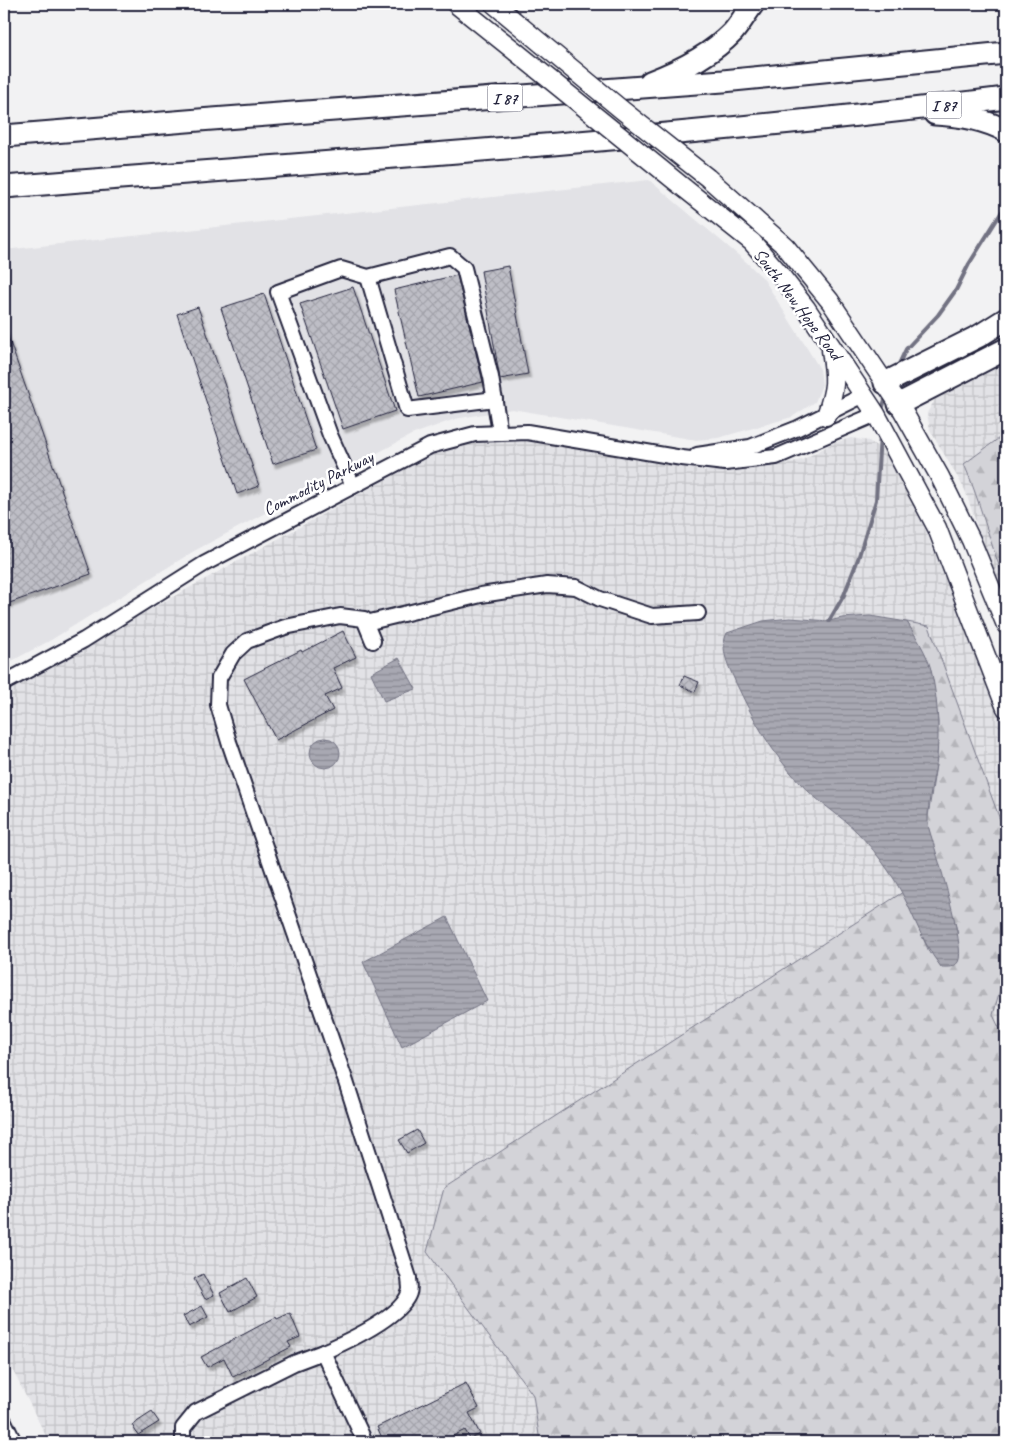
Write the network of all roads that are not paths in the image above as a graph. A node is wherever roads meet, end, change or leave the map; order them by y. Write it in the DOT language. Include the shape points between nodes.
graph roads {
  1 [pos="456,4"];
  2 [pos="494,4"];
  3 [pos="753,4"];
  4 [pos="1006,52"];
  5 [pos="628,89"];
  6 [pos="1006,98"];
  7 [pos="882,113"];
  8 [pos="1006,132"];
  9 [pos="4,136"];
  10 [pos="4,187"];
  11 [pos="368,277"];
  12 [pos="1006,319"];
  13 [pos="830,345"];
  14 [pos="1006,349"];
  15 [pos="886,383"];
  16 [pos="864,395"];
  17 [pos="495,399"];
  18 [pos="899,404"];
  19 [pos="876,414"];
  20 [pos="826,416"];
  21 [pos="500,433"];
  22 [pos="682,458"];
  23 [pos="353,486"];
  24 [pos="698,612"];
  25 [pos="366,623"];
  26 [pos="1006,625"];
  27 [pos="373,641"];
  28 [pos="4,683"];
  29 [pos="1006,708"];
  30 [pos="323,1352"];
  31 [pos="4,1421"];
  32 [pos="14,1442"];
  33 [pos="183,1442"];
  34 [pos="365,1442"];
  1 -- 13 [label="main road, South New Hope Road, bridge" via="752,242 806,308"];
  2 -- 15 [label="main road, South New Hope Road, bridge" via="708,178 785,246 830,301"];
  3 -- 5 [label="highway" via="733,32 710,51 666,76"];
  4 -- 5 [label="highway, I 87"];
  5 -- 9 [label="highway, I 87"];
  6 -- 7 [label="highway, I 87"];
  7 -- 8 [label="highway" via="949,115 996,126"];
  7 -- 10 [label="highway, I 87" via="520,148"];
  11 -- 17 [label="street" via="407,410"];
  11 -- 17 [label="street" via="450,256 464,268"];
  11 -- 23 [label="street" via="341,269 278,292 330,435"];
  12 -- 15 [label="highway"];
  13 -- 16 [label="main road, South New Hope Road"];
  13 -- 20 [label="main road" via="835,378"];
  14 -- 18 [label="highway"];
  15 -- 16 [label="main road"];
  15 -- 18 [label="main road, South New Hope Road"];
  16 -- 19 [label="main road, South New Hope Road"];
  16 -- 20 [label="street, Commodity Parkway"];
  17 -- 21 [label="street"];
  18 -- 19 [label="main road"];
  18 -- 26 [label="main road, South New Hope Road" via="972,540"];
  19 -- 22 [label="street, Commodity Parkway" via="776,458 725,463"];
  19 -- 29 [label="main road, South New Hope Road" via="937,528"];
  20 -- 22 [label="street, Commodity Parkway" via="750,447"];
  21 -- 22 [label="street, Commodity Parkway" via="527,432"];
  21 -- 23 [label="street, Commodity Parkway" via="475,434 430,446"];
  23 -- 28 [label="street, Commodity Parkway" via="204,564 84,640"];
  24 -- 25 [label="street" via="652,616 600,599 576,587 547,585 482,595"];
  25 -- 27 [label="street"];
  25 -- 30 [label="street" via="364,619 340,616 285,627 247,642 233,654 219,678 218,705 229,742 346,1082 409,1278 410,1293 400,1308"];
  30 -- 33 [label="street" via="294,1362 196,1412 183,1428"];
  30 -- 34 [label="street"];
  31 -- 32 [label="street"];
}
